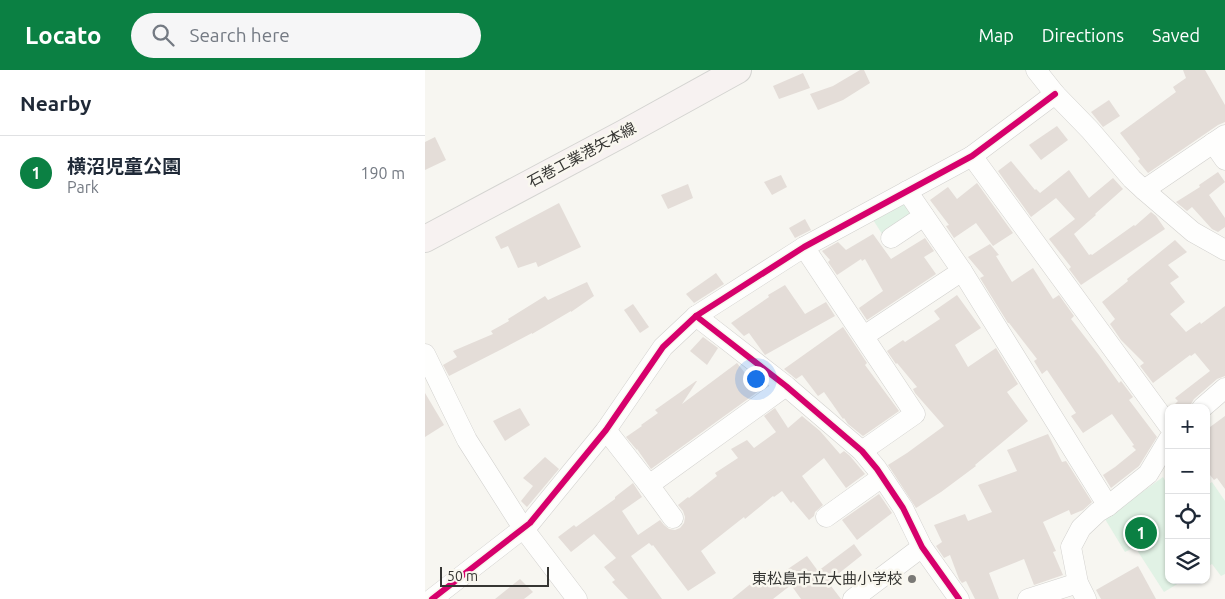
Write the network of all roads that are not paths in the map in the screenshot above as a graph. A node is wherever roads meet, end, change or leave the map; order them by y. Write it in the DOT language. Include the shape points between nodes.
graph roads {
  1 [pos="739,70"];
  2 [pos="1036,70"];
  3 [pos="1055,94"];
  4 [pos="1219,139"];
  5 [pos="972,156"];
  6 [pos="1225,160"];
  7 [pos="1144,190"];
  8 [pos="907,191"];
  9 [pos="924,216"];
  10 [pos="891,238"];
  11 [pos="425,239"];
  12 [pos="804,247"];
  13 [pos="1225,250"];
  14 [pos="962,271"];
  15 [pos="695,316"];
  16 [pos="863,336"];
  17 [pos="425,354"];
  18 [pos="786,386"];
  19 [pos="1225,388"];
  20 [pos="1207,404"];
  21 [pos="1165,421"];
  22 [pos="606,430"];
  23 [pos="1165,446"];
  24 [pos="862,451"];
  25 [pos="882,477"];
  26 [pos="649,485"];
  27 [pos="1108,506"];
  28 [pos="826,517"];
  29 [pos="673,518"];
  30 [pos="523,528"];
  31 [pos="922,547"];
  32 [pos="1082,591"];
  33 [pos="432,599"];
  34 [pos="577,599"];
  35 [pos="853,599"];
  36 [pos="959,599"];
  37 [pos="1028,599"];
  1 -- 11 [label="main road, 石巻工業港矢本線"];
  2 -- 3 [label="street"];
  3 -- 5 [label="street"];
  3 -- 7 [label="street"];
  4 -- 6 [label="street"];
  4 -- 7 [label="street"];
  5 -- 8 [label="street"];
  5 -- 21 [label="street"];
  7 -- 13 [label="street" via="1193,232"];
  8 -- 9 [label="street"];
  8 -- 12 [label="street"];
  9 -- 10 [label="street"];
  9 -- 14 [label="street"];
  12 -- 15 [label="street"];
  12 -- 16 [label="street"];
  14 -- 16 [label="street"];
  14 -- 27 [label="street"];
  15 -- 18 [label="street"];
  15 -- 22 [label="street" via="663,347"];
  16 -- 24 [label="street" via="915,414"];
  17 -- 30 [label="street" via="467,440"];
  18 -- 24 [label="street"];
  18 -- 26 [label="street"];
  19 -- 20 [label="street"];
  22 -- 26 [label="street"];
  22 -- 30 [label="street"];
  23 -- 27 [label="street" via="1148,474"];
  24 -- 25 [label="street"];
  25 -- 28 [label="street"];
  25 -- 31 [label="street" via="903,508"];
  26 -- 29 [label="street"];
  27 -- 32 [label="street" via="1081,528 1071,546"];
  30 -- 33 [label="street"];
  30 -- 34 [label="street"];
  31 -- 35 [label="street"];
  31 -- 36 [label="street"];
  32 -- 37 [label="street"];
}
